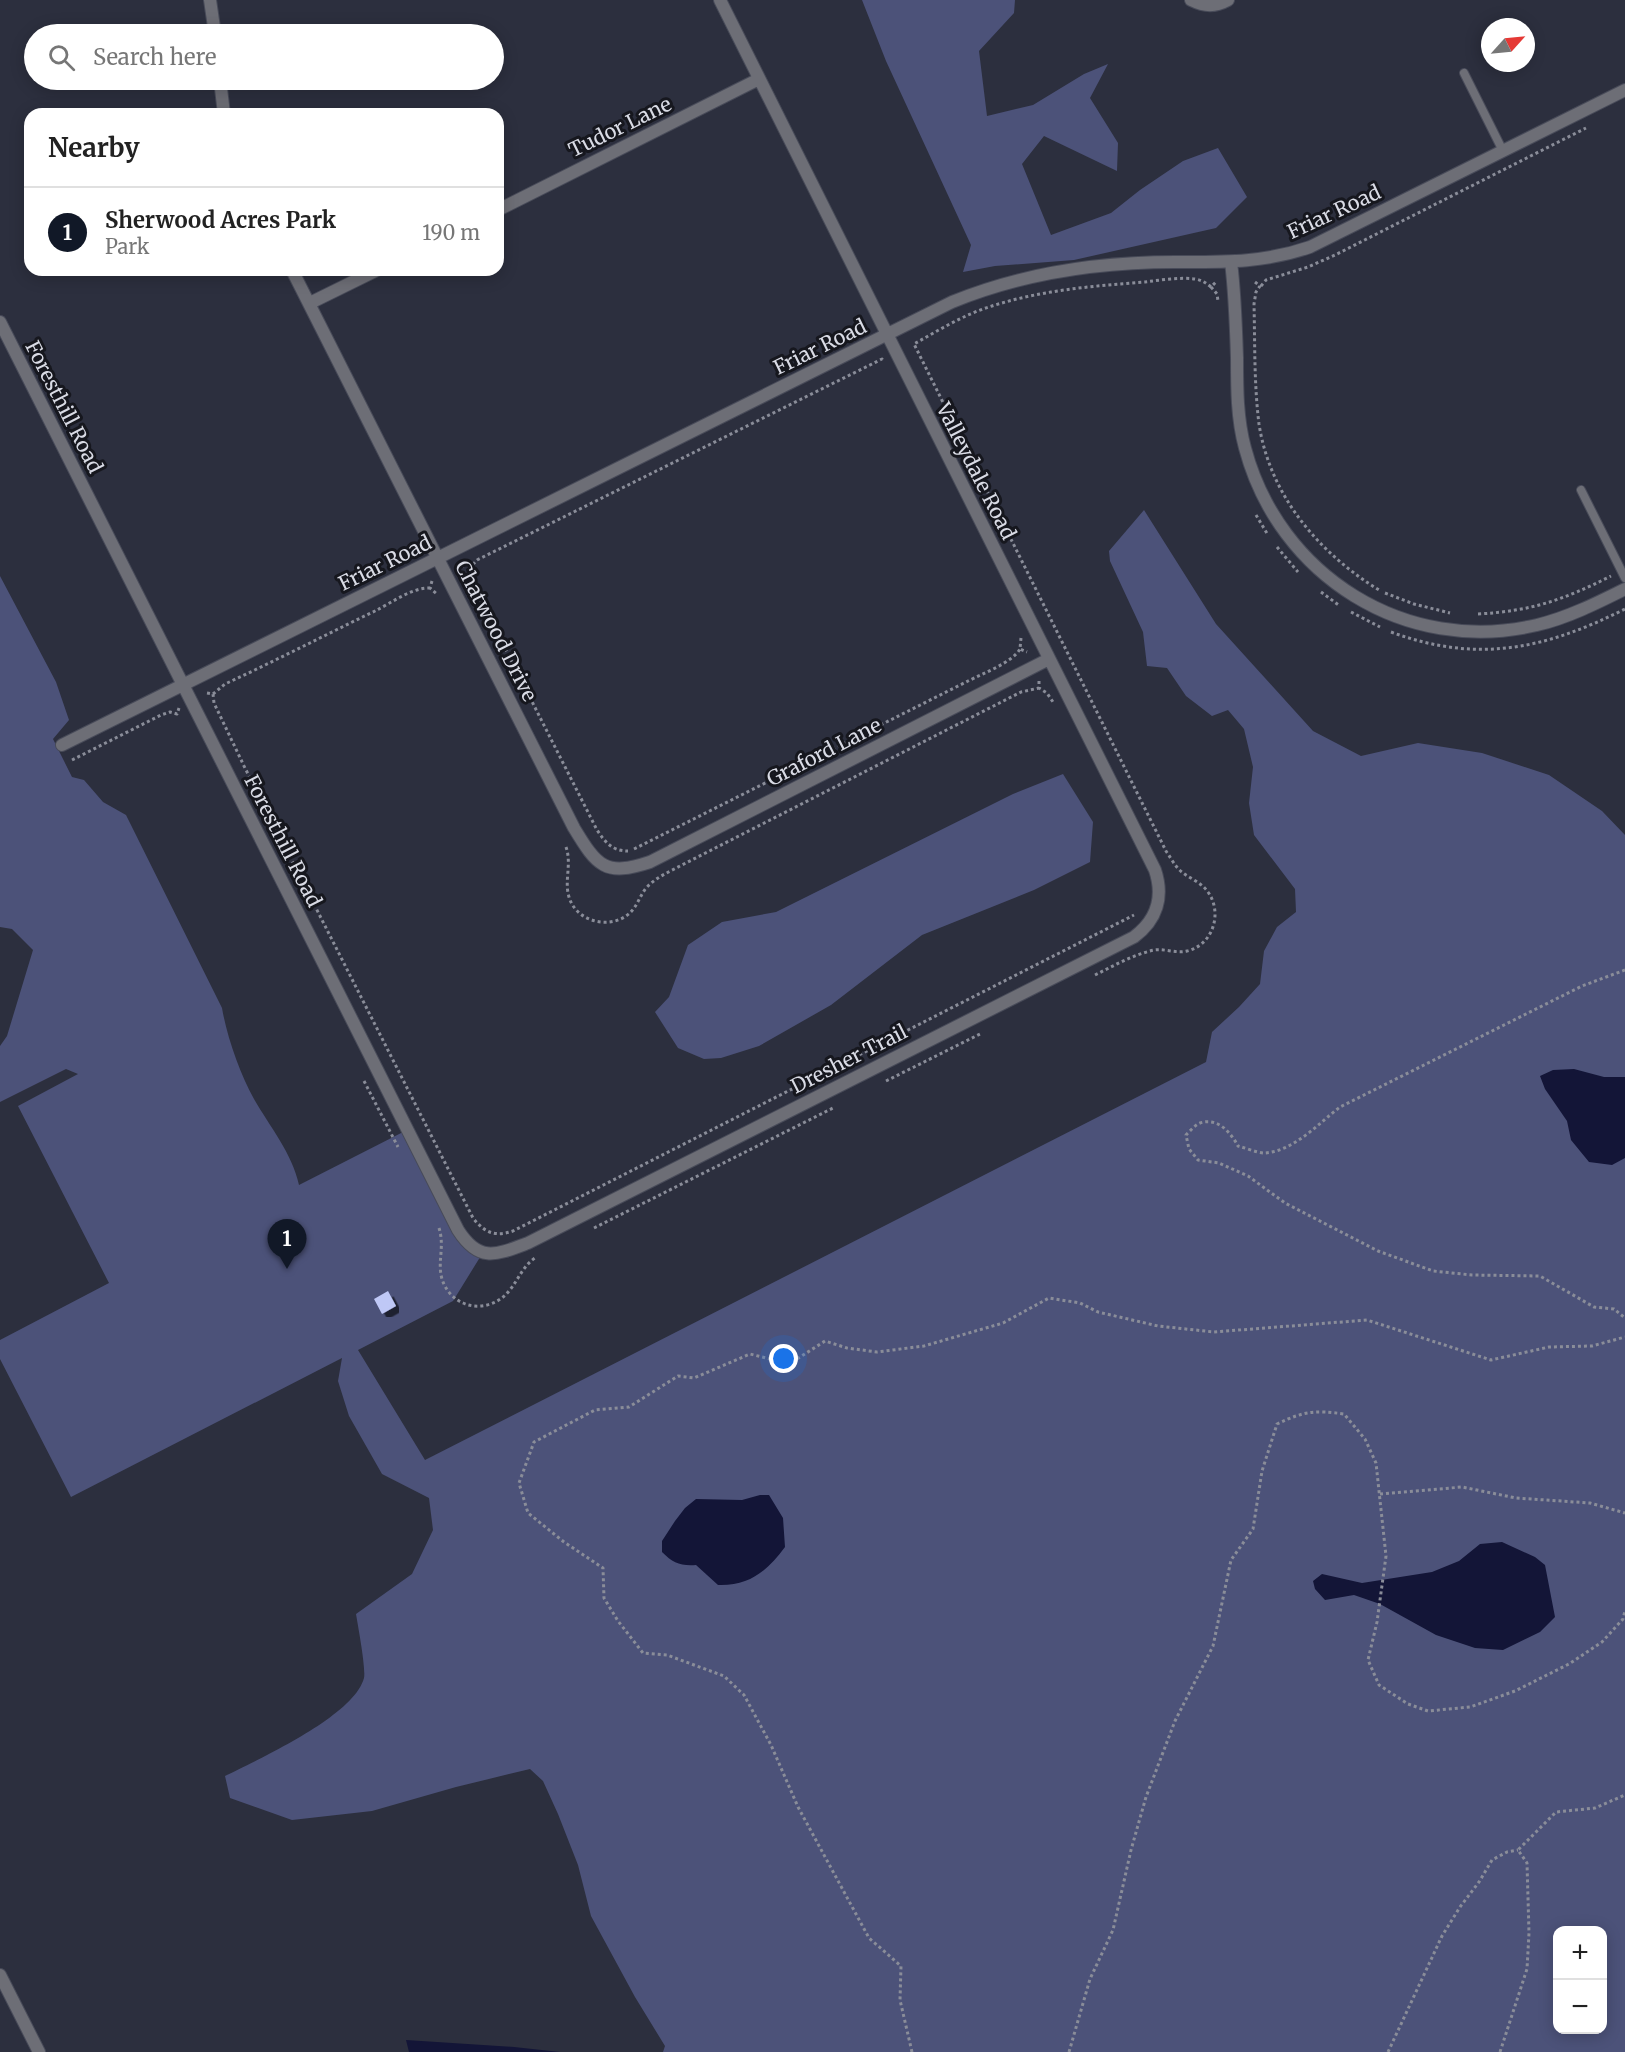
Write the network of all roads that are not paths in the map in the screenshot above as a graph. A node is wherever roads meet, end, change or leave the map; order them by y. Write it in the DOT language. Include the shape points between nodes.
graph roads {
  1 [pos="210,0"];
  2 [pos="720,0"];
  3 [pos="1228,0"];
  4 [pos="1197,2"];
  5 [pos="214,24"];
  6 [pos="1464,74"];
  7 [pos="759,80"];
  8 [pos="221,90"];
  9 [pos="1625,90"];
  10 [pos="223,108"];
  11 [pos="1503,151"];
  12 [pos="504,207"];
  13 [pos="1231,262"];
  14 [pos="295,276"];
  15 [pos="365,276"];
  16 [pos="310,303"];
  17 [pos="0,322"];
  18 [pos="886,336"];
  19 [pos="1581,490"];
  20 [pos="437,559"];
  21 [pos="1623,575"];
  22 [pos="1625,589"];
  23 [pos="1049,659"];
  24 [pos="182,686"];
  25 [pos="62,745"];
  26 [pos="613,868"];
  27 [pos="1115,946"];
  28 [pos="601,1206"];
  29 [pos="0,1975"];
  30 [pos="39,2052"];
  1 -- 5 [label="street"];
  2 -- 7 [label="street, Valleydale Road"];
  3 -- 4 [label="street" via="1212,6"];
  6 -- 11 [label="lane"];
  7 -- 12 [label="street, Tudor Lane"];
  7 -- 18 [label="street, Valleydale Road"];
  8 -- 10 [label="street"];
  9 -- 11 [label="street, Friar Road"];
  11 -- 13 [label="street, Friar Road" via="1310,247 1274,258"];
  13 -- 18 [label="street, Friar Road" via="1106,266 1016,280 952,302"];
  13 -- 22 [label="street" via="1240,425 1249,463 1280,526 1315,567 1355,597 1379,609 1451,630 1502,631 1538,625"];
  14 -- 16 [label="street, Chatwood Drive"];
  15 -- 16 [label="street"];
  16 -- 20 [label="street, Chatwood Drive"];
  17 -- 24 [label="street, Foresthill Road"];
  18 -- 20 [label="street, Friar Road"];
  18 -- 23 [label="street, Valleydale Road"];
  19 -- 21 [label="lane"];
  20 -- 24 [label="street, Friar Road"];
  20 -- 26 [label="street, Chatwood Drive" via="574,828 589,854"];
  23 -- 26 [label="street, Graford Lane" via="650,862"];
  23 -- 27 [label="street, Valleydale Road" via="1158,879 1159,899 1154,917 1142,931"];
  24 -- 25 [label="street, Friar Road"];
  24 -- 28 [label="street, Foresthill Road" via="464,1240 482,1254 495,1254 528,1243"];
  27 -- 28 [label="street, Dresher Trail"];
  29 -- 30 [label="street"];
}
